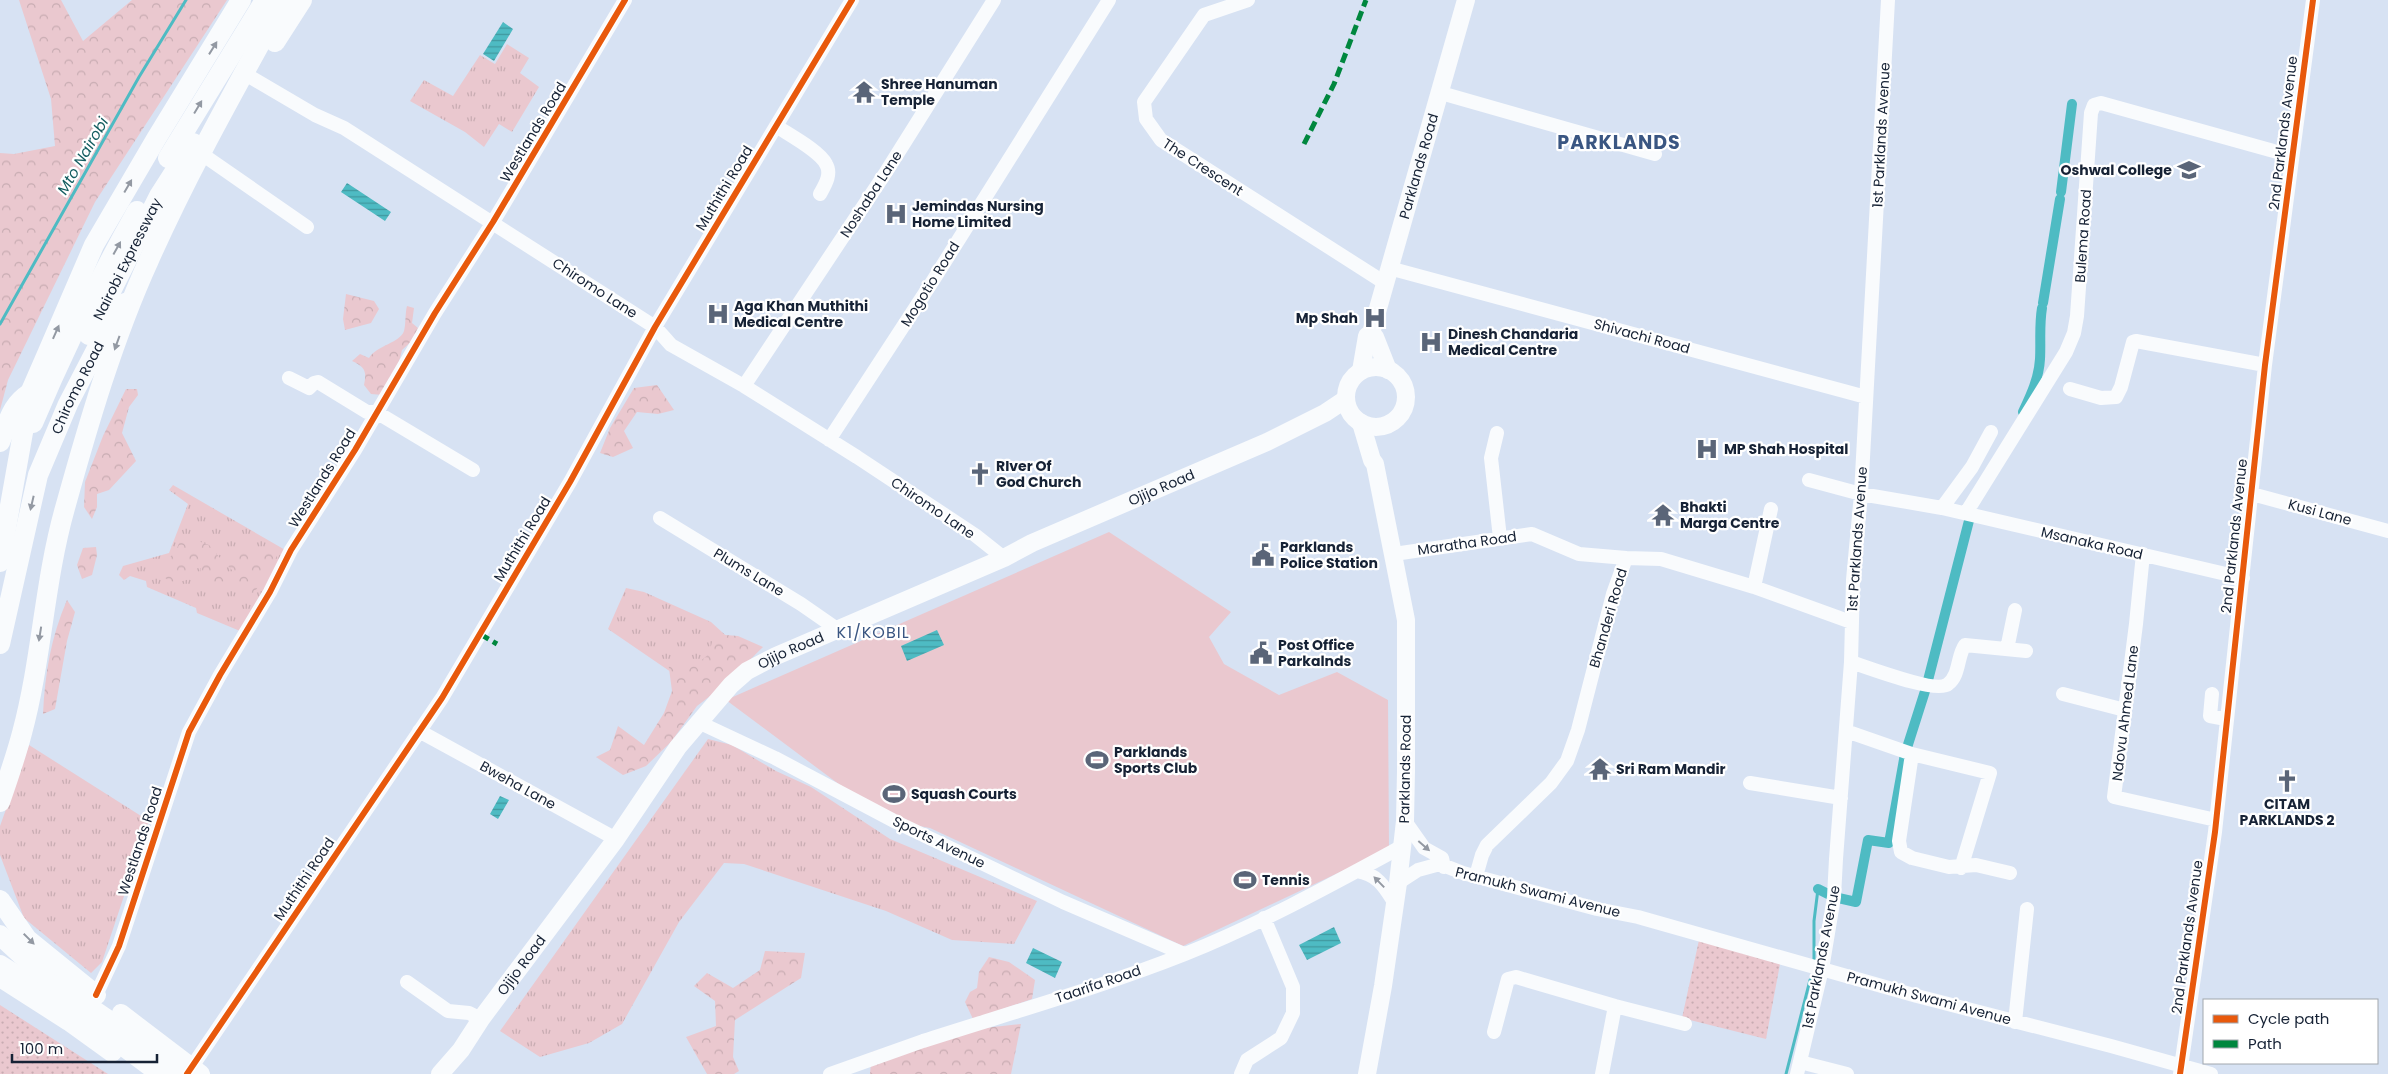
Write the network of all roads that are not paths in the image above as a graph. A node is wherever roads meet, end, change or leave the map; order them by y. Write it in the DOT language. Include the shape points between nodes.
graph roads {
  1 [pos="241,0"];
  2 [pos="265,0"];
  3 [pos="284,0"];
  4 [pos="302,0"];
  5 [pos="626,0"];
  6 [pos="852,0"];
  7 [pos="994,0"];
  8 [pos="1109,0"];
  9 [pos="1248,0"];
  10 [pos="1466,0"];
  11 [pos="1888,0"];
  12 [pos="2313,0"];
  13 [pos="252,78"];
  14 [pos="1441,93"];
  15 [pos="776,126"];
  16 [pos="1656,154"];
  17 [pos="2292,156"];
  18 [pos="209,159"];
  19 [pos="197,179"];
  20 [pos="820,194"];
  21 [pos="493,222"];
  22 [pos="307,227"];
  23 [pos="1387,276"];
  24 [pos="655,327"];
  25 [pos="1371,333"];
  26 [pos="47,354"];
  27 [pos="2265,366"];
  28 [pos="1388,370"];
  29 [pos="1361,371"];
  30 [pos="289,378"];
  31 [pos="744,386"];
  32 [pos="2070,389"];
  33 [pos="30,393"];
  34 [pos="1866,397"];
  35 [pos="1346,399"];
  36 [pos="376,412"];
  37 [pos="1325,413"];
  38 [pos="1357,420"];
  39 [pos="1392,423"];
  40 [pos="1991,432"];
  41 [pos="1497,433"];
  42 [pos="829,440"];
  43 [pos="0,442"];
  44 [pos="1375,464"];
  45 [pos="473,470"];
  46 [pos="1809,480"];
  47 [pos="1861,494"];
  48 [pos="2252,494"];
  49 [pos="0,506"];
  50 [pos="1942,508"];
  51 [pos="1771,509"];
  52 [pos="1966,513"];
  53 [pos="660,518"];
  54 [pos="2388,531"];
  55 [pos="0,535"];
  56 [pos="1500,538"];
  57 [pos="1394,554"];
  58 [pos="2143,554"];
  59 [pos="1004,558"];
  60 [pos="1626,558"];
  61 [pos="0,562"];
  62 [pos="2243,578"];
  63 [pos="1754,587"];
  64 [pos="2015,610"];
  65 [pos="1851,622"];
  66 [pos="837,629"];
  67 [pos="0,644"];
  68 [pos="2007,649"];
  69 [pos="2026,651"];
  70 [pos="1851,662"];
  71 [pos="2063,694"];
  72 [pos="2212,694"];
  73 [pos="2125,710"];
  74 [pos="2226,719"];
  75 [pos="698,722"];
  76 [pos="419,731"];
  77 [pos="1846,731"];
  78 [pos="1912,754"];
  79 [pos="1750,783"];
  80 [pos="1841,798"];
  81 [pos="0,802"];
  82 [pos="2216,820"];
  83 [pos="1405,821"];
  84 [pos="616,839"];
  85 [pos="1401,846"];
  86 [pos="1444,867"];
  87 [pos="1961,868"];
  88 [pos="1357,871"];
  89 [pos="2010,873"];
  90 [pos="1476,876"];
  91 [pos="1398,883"];
  92 [pos="0,900"];
  93 [pos="1394,902"];
  94 [pos="2027,910"];
  95 [pos="1264,918"];
  96 [pos="0,935"];
  97 [pos="0,948"];
  98 [pos="1184,954"];
  99 [pos="0,964"];
  100 [pos="1822,969"];
  101 [pos="41,974"];
  102 [pos="0,977"];
  103 [pos="407,982"];
  104 [pos="0,992"];
  105 [pos="96,995"];
  106 [pos="1615,1006"];
  107 [pos="482,1019"];
  108 [pos="2015,1022"];
  109 [pos="1686,1024"];
  110 [pos="1494,1032"];
  111 [pos="112,1052"];
  112 [pos="457,1066"];
  113 [pos="1798,1068"];
  114 [pos="2180,1070"];
  115 [pos="190,1072"];
  116 [pos="140,1074"];
  117 [pos="159,1074"];
  118 [pos="440,1074"];
  119 [pos="830,1074"];
  120 [pos="1241,1074"];
  121 [pos="1367,1074"];
  122 [pos="1602,1074"];
  123 [pos="1847,1074"];
  124 [pos="2210,1074"];
  26 -- 1 [label="highway, one-way" via="94,245"];
  49 -- 2 [label="highway, Nairobi Expressway, one-way" via="56,370 99,279"];
  3 -- 55 [label="highway, Nairobi Expressway" via="159,196 70,372"];
  3 -- 81 [label="highway, one-way" via="197,160 149,260 85,438 55,548 23,732"];
  4 -- 13 [label="highway, Chiromo Road"];
  5 -- 21 [label="street, Westlands Road"];
  6 -- 15 [label="street, Muthithi Road"];
  7 -- 31 [label="street, Noshaba Lane" via="886,172"];
  8 -- 42 [label="street, Mogotio Road"];
  9 -- 23 [label="street, The Crescent" via="1204,15 1144,102 1146,118 1156,135 1169,146"];
  10 -- 14 [label="main road, Parklands Road"];
  11 -- 34 [label="street, 1st Parklands Avenue"];
  12 -- 17 [label="street, 2nd Parklands Avenue"];
  13 -- 18 [label="highway, Chiromo Road"];
  13 -- 21 [label="street, Chiromo Lane" via="344,128"];
  14 -- 16 [label="street"];
  14 -- 23 [label="main road, Parklands Road"];
  15 -- 20 [label="street" via="820,156 826,164 828,176"];
  15 -- 24 [label="street, Muthithi Road"];
  17 -- 27 [label="street, 2nd Parklands Avenue"];
  17 -- 52 [label="street, Bulema Road" via="2102,104 2094,106 2074,332 2066,352"];
  18 -- 19 [label="highway, Chiromo Road"];
  18 -- 22 [label="street"];
  19 -- 26 [label="highway" via="142,263 119,270 71,353 59,360"];
  19 -- 67 [label="highway, Chiromo Road, one-way" via="152,270 111,321 68,404 38,475"];
  21 -- 24 [label="street, Chiromo Lane"];
  21 -- 36 [label="street, Westlands Road"];
  23 -- 25 [label="main road, Parklands Road"];
  23 -- 34 [label="street, Shivachi Road"];
  24 -- 31 [label="street, Chiromo Lane" via="671,346"];
  24 -- 76 [label="street, Muthithi Road" via="536,541"];
  25 -- 28 [label="main road"];
  25 -- 29 [label="main road, Parklands Road" via="1367,336"];
  26 -- 33 [label="highway"];
  27 -- 32 [label="street" via="2136,341 2116,397 2100,398"];
  27 -- 48 [label="street, 2nd Parklands Avenue"];
  28 -- 29 [label="main road" via="1370,368"];
  28 -- 39 [label="main road" via="1396,375 1405,391 1404,409"];
  29 -- 35 [label="main road" via="1350,383"];
  30 -- 36 [label="street" via="309,388 318,382 367,412"];
  31 -- 42 [label="street, Chiromo Lane"];
  33 -- 43 [label="highway" via="13,408"];
  33 -- 61 [label="highway"];
  34 -- 47 [label="street, 1st Parklands Avenue"];
  35 -- 37 [label="main road, Ojijo Road"];
  35 -- 38 [label="main road"];
  36 -- 45 [label="street"];
  36 -- 105 [label="street, Westlands Road" via="291,550 189,732 119,946"];
  37 -- 38 [label="main road"];
  37 -- 59 [label="main road, Ojijo Road" via="1267,442"];
  38 -- 39 [label="main road" via="1371,427"];
  38 -- 44 [label="main road, Parklands Road"];
  39 -- 44 [label="main road"];
  40 -- 50 [label="street" via="1972,467"];
  41 -- 56 [label="street" via="1491,458"];
  42 -- 59 [label="street, Chiromo Lane" via="975,535"];
  44 -- 57 [label="main road, Parklands Road"];
  46 -- 47 [label="street, Msanaka Road"];
  47 -- 50 [label="street, Msanaka Road"];
  47 -- 65 [label="street, 1st Parklands Avenue"];
  48 -- 54 [label="street, Kusi Lane"];
  48 -- 62 [label="street, 2nd Parklands Avenue"];
  50 -- 52 [label="street, Msanaka Road"];
  51 -- 63 [label="street"];
  52 -- 58 [label="street, Msanaka Road"];
  53 -- 66 [label="street, Plums Lane"];
  56 -- 57 [label="street, Maratha Road"];
  56 -- 60 [label="street, Maratha Road" via="1532,534 1579,554"];
  57 -- 83 [label="main road, Parklands Road" via="1406,620"];
  58 -- 62 [label="street, Msanaka Road"];
  58 -- 73 [label="street, Ndovu Ahmed Lane"];
  59 -- 66 [label="main road, Ojijo Road"];
  60 -- 63 [label="street, Bhanderi Road" via="1660,559"];
  60 -- 90 [label="street, Bhanderi Road" via="1567,761 1551,782 1488,846"];
  62 -- 74 [label="street, 2nd Parklands Avenue"];
  63 -- 65 [label="street, Bhanderi Road"];
  64 -- 68 [label="street"];
  65 -- 70 [label="street, 1st Parklands Avenue"];
  66 -- 75 [label="main road, Ojijo Road" via="747,671"];
  68 -- 69 [label="street"];
  68 -- 70 [label="street" via="1965,645 1954,677 1943,687"];
  70 -- 77 [label="street, 1st Parklands Avenue"];
  71 -- 73 [label="street"];
  72 -- 74 [label="street" via="2210,716"];
  73 -- 82 [label="street, Ndovu Ahmed Lane" via="2114,797"];
  74 -- 82 [label="street, 2nd Parklands Avenue"];
  75 -- 84 [label="main road, Ojijo Road"];
  75 -- 98 [label="street, Sports Avenue" via="1063,902"];
  76 -- 84 [label="street, Bweha Lane"];
  76 -- 115 [label="street, Muthithi Road"];
  77 -- 78 [label="street"];
  77 -- 80 [label="street, 1st Parklands Avenue"];
  78 -- 87 [label="street" via="1899,841 1901,852 1921,860"];
  78 -- 87 [label="street" via="1990,773"];
  79 -- 80 [label="street"];
  80 -- 100 [label="street, 1st Parklands Avenue" via="1837,876"];
  82 -- 114 [label="street, 2nd Parklands Avenue"];
  83 -- 85 [label="main road, Parklands Road"];
  83 -- 86 [label="street, Pramukh Swami Avenue, one-way" via="1424,848 1442,858"];
  84 -- 107 [label="main road, Ojijo Road"];
  85 -- 88 [label="street, Taarifa Road"];
  85 -- 91 [label="main road, Parklands Road"];
  86 -- 90 [label="street, Pramukh Swami Avenue"];
  86 -- 91 [label="street, Pramukh Swami Avenue" via="1440,864 1425,866"];
  87 -- 89 [label="street" via="1976,865"];
  93 -- 88 [label="street, one-way" via="1376,877"];
  88 -- 95 [label="street, Taarifa Road"];
  90 -- 100 [label="street, Pramukh Swami Avenue"];
  91 -- 93 [label="main road, Parklands Road"];
  92 -- 105 [label="highway, one-way" via="27,939"];
  93 -- 121 [label="main road, Parklands Road"];
  94 -- 108 [label="street"];
  95 -- 98 [label="street, Taarifa Road"];
  95 -- 120 [label="street" via="1293,987 1293,1013 1280,1038 1247,1060"];
  96 -- 101 [label="highway"];
  97 -- 101 [label="highway"];
  98 -- 119 [label="street, Taarifa Road"];
  99 -- 117 [label="main road" via="68,1006"];
  100 -- 108 [label="street, Pramukh Swami Avenue"];
  100 -- 113 [label="street, 1st Parklands Avenue"];
  101 -- 115 [label="main road"];
  102 -- 111 [label="highway"];
  103 -- 107 [label="street" via="448,1011 469,1013"];
  104 -- 111 [label="highway" via="80,1041"];
  105 -- 115 [label="main road"];
  106 -- 109 [label="street"];
  106 -- 110 [label="street" via="1511,977"];
  106 -- 122 [label="street"];
  107 -- 112 [label="main road, Ojijo Road"];
  108 -- 114 [label="street, Pramukh Swami Avenue" via="2111,1046"];
  111 -- 116 [label="main road"];
  112 -- 118 [label="main road, Ojijo Road"];
  113 -- 123 [label="street"];
  114 -- 124 [label="street, Pramukh Swami Avenue"];
}
